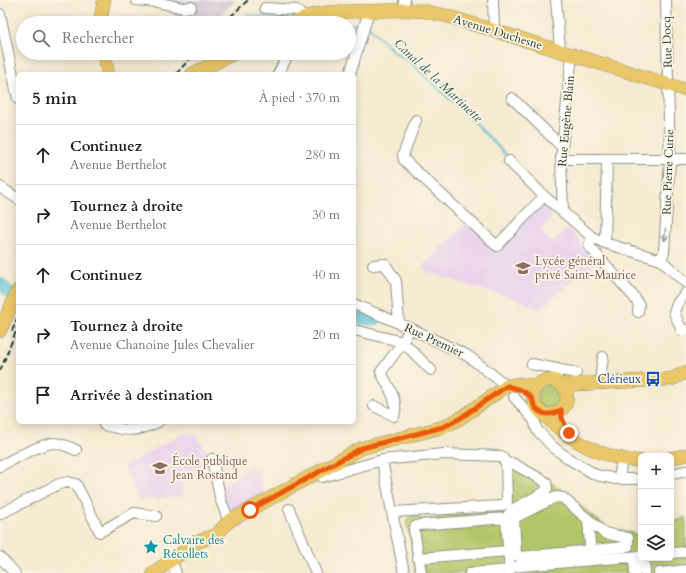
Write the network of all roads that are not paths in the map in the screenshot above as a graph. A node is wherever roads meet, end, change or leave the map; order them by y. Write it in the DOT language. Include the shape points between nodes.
graph roads {
  1 [pos="104,0"];
  2 [pos="136,0"];
  3 [pos="493,0"];
  4 [pos="556,0"];
  5 [pos="666,0"];
  6 [pos="157,1"];
  7 [pos="405,5"];
  8 [pos="191,6"];
  9 [pos="265,8"];
  10 [pos="369,11"];
  11 [pos="0,14"];
  12 [pos="101,16"];
  13 [pos="298,16"];
  14 [pos="317,16"];
  15 [pos="494,30"];
  16 [pos="566,52"];
  17 [pos="356,54"];
  18 [pos="105,60"];
  19 [pos="221,60"];
  20 [pos="285,60"];
  21 [pos="354,60"];
  22 [pos="108,72"];
  23 [pos="196,72"];
  24 [pos="279,72"];
  25 [pos="351,72"];
  26 [pos="669,84"];
  27 [pos="16,90"];
  28 [pos="686,90"];
  29 [pos="512,98"];
  30 [pos="416,120"];
  31 [pos="562,147"];
  32 [pos="561,159"];
  33 [pos="608,159"];
  34 [pos="686,159"];
  35 [pos="670,160"];
  36 [pos="509,162"];
  37 [pos="0,187"];
  38 [pos="544,196"];
  39 [pos="16,198"];
  40 [pos="563,211"];
  41 [pos="592,237"];
  42 [pos="605,243"];
  43 [pos="661,260"];
  44 [pos="374,265"];
  45 [pos="686,283"];
  46 [pos="686,293"];
  47 [pos="16,294"];
  48 [pos="356,305"];
  49 [pos="638,312"];
  50 [pos="400,323"];
  51 [pos="410,328"];
  52 [pos="0,330"];
  53 [pos="356,330"];
  54 [pos="686,330"];
  55 [pos="403,342"];
  56 [pos="603,357"];
  57 [pos="686,362"];
  58 [pos="532,364"];
  59 [pos="431,370"];
  60 [pos="686,372"];
  61 [pos="576,373"];
  62 [pos="559,378"];
  63 [pos="653,379"];
  64 [pos="603,384"];
  65 [pos="536,386"];
  66 [pos="510,392"];
  67 [pos="374,406"];
  68 [pos="564,406"];
  69 [pos="536,410"];
  70 [pos="154,424"];
  71 [pos="104,425"];
  72 [pos="574,440"];
  73 [pos="76,450"];
  74 [pos="686,455"];
  75 [pos="674,457"];
  76 [pos="212,459"];
  77 [pos="622,459"];
  78 [pos="382,460"];
  79 [pos="638,461"];
  80 [pos="512,463"];
  81 [pos="0,466"];
  82 [pos="686,470"];
  83 [pos="319,472"];
  84 [pos="674,473"];
  85 [pos="619,479"];
  86 [pos="638,479"];
  87 [pos="289,509"];
  88 [pos="392,512"];
  89 [pos="0,514"];
  90 [pos="156,516"];
  91 [pos="509,517"];
  92 [pos="588,519"];
  93 [pos="228,523"];
  94 [pos="508,551"];
  95 [pos="686,552"];
  96 [pos="674,554"];
  97 [pos="0,556"];
  98 [pos="591,556"];
  99 [pos="638,557"];
  100 [pos="418,558"];
  101 [pos="171,560"];
  102 [pos="639,561"];
  103 [pos="641,561"];
  104 [pos="565,568"];
  105 [pos="513,570"];
  106 [pos="686,570"];
  107 [pos="15,573"];
  108 [pos="153,573"];
  109 [pos="176,573"];
  110 [pos="316,573"];
  111 [pos="404,573"];
  112 [pos="421,573"];
  113 [pos="470,573"];
  114 [pos="636,573"];
  115 [pos="645,573"];
  116 [pos="659,573"];
  1 -- 12 [label="main road"];
  2 -- 6 [label="street"];
  3 -- 15 [label="street"];
  4 -- 16 [label="street, Rue Eugène Blain"];
  5 -- 26 [label="street, Rue Docq"];
  6 -- 8 [label="street" via="173,7"];
  7 -- 10 [label="main road, Avenue Duchesne"];
  7 -- 15 [label="main road, Avenue Duchesne"];
  9 -- 13 [label="street" via="296,10"];
  10 -- 14 [label="main road, Avenue Duchesne" via="331,12"];
  10 -- 17 [label="street"];
  11 -- 27 [label="street"];
  15 -- 16 [label="main road, Avenue Duchesne"];
  16 -- 26 [label="main road, Avenue Duchesne"];
  16 -- 31 [label="street, Rue Eugène Blain"];
  18 -- 22 [label="main road"];
  19 -- 23 [label="main road"];
  20 -- 24 [label="street"];
  21 -- 25 [label="street"];
  26 -- 28 [label="main road, Avenue Duchesne"];
  26 -- 35 [label="street, Rue Pierre Curie"];
  29 -- 31 [label="street"];
  30 -- 38 [label="street" via="403,154 404,160 496,246"];
  31 -- 32 [label="street, Rue Eugène Blain"];
  32 -- 33 [label="street"];
  32 -- 40 [label="street, Rue Eugène Blain"];
  33 -- 35 [label="street"];
  33 -- 42 [label="street"];
  34 -- 35 [label="street"];
  35 -- 43 [label="street, Rue Pierre Curie, one-way" via="664,252"];
  36 -- 38 [label="street"];
  37 -- 39 [label="street"];
  38 -- 40 [label="street"];
  40 -- 41 [label="street"];
  41 -- 42 [label="street"];
  41 -- 49 [label="street" via="589,246 634,297 639,305"];
  42 -- 43 [label="street"];
  43 -- 45 [label="street"];
  44 -- 50 [label="street" via="386,264 396,281"];
  46 -- 54 [label="street" via="674,312 682,331"];
  47 -- 52 [label="main road"];
  48 -- 50 [label="street, Rue Premier"];
  50 -- 51 [label="street, Rue Premier"];
  51 -- 55 [label="street"];
  51 -- 66 [label="street, Rue Premier" via="468,356"];
  53 -- 55 [label="street"];
  55 -- 59 [label="street"];
  55 -- 67 [label="street" via="380,372 397,407 394,416"];
  56 -- 64 [label="street"];
  57 -- 63 [label="main road" via="676,371"];
  58 -- 62 [label="street"];
  60 -- 63 [label="main road" via="675,378"];
  61 -- 62 [label="street"];
  62 -- 64 [label="main road"];
  62 -- 65 [label="main road" via="546,380"];
  62 -- 68 [label="main road" via="567,393"];
  63 -- 64 [label="main road"];
  64 -- 68 [label="main road" via="582,391"];
  65 -- 66 [label="main road" via="518,384"];
  65 -- 69 [label="main road"];
  66 -- 69 [label="street, Rue Premier"];
  66 -- 69 [label="main road" via="517,388"];
  66 -- 83 [label="main road" via="443,427 362,448"];
  68 -- 69 [label="main road" via="552,414"];
  68 -- 72 [label="main road" via="564,423"];
  69 -- 72 [label="main road" via="560,432"];
  69 -- 85 [label="street, Rue Premier" via="537,430 553,447 596,474"];
  70 -- 71 [label="street" via="140,430"];
  72 -- 77 [label="main road" via="597,452"];
  73 -- 81 [label="street" via="53,443"];
  74 -- 75 [label="main road"];
  76 -- 93 [label="street"];
  77 -- 79 [label="main road"];
  77 -- 85 [label="street"];
  78 -- 83 [label="street" via="322,477"];
  78 -- 88 [label="street"];
  78 -- 88 [label="street" via="443,454 501,456 506,463 507,502 501,506"];
  80 -- 91 [label="street" via="546,482 547,488 545,492 512,510"];
  82 -- 84 [label="street"];
  83 -- 93 [label="main road"];
  85 -- 86 [label="street, Rue Premier"];
  87 -- 110 [label="street"];
  88 -- 111 [label="street"];
  89 -- 90 [label="street" via="58,484 68,482 76,484 100,532 134,513"];
  91 -- 92 [label="street" via="556,497 563,498"];
  91 -- 94 [label="street"];
  91 -- 98 [label="street" via="516,555 520,558"];
  91 -- 100 [label="street" via="419,524 414,530"];
  92 -- 98 [label="street"];
  92 -- 98 [label="street" via="604,533 628,538 629,542 628,546"];
  93 -- 101 [label="main road" via="218,534 196,543"];
  94 -- 100 [label="street"];
  94 -- 105 [label="street"];
  95 -- 96 [label="street"];
  97 -- 107 [label="street"];
  98 -- 99 [label="street"];
  98 -- 104 [label="street"];
  100 -- 112 [label="street"];
  101 -- 108 [label="main road"];
  101 -- 109 [label="street"];
  102 -- 114 [label="street"];
  103 -- 115 [label="street"];
  104 -- 105 [label="street"];
  105 -- 113 [label="street"];
  106 -- 116 [label="street"];
}
